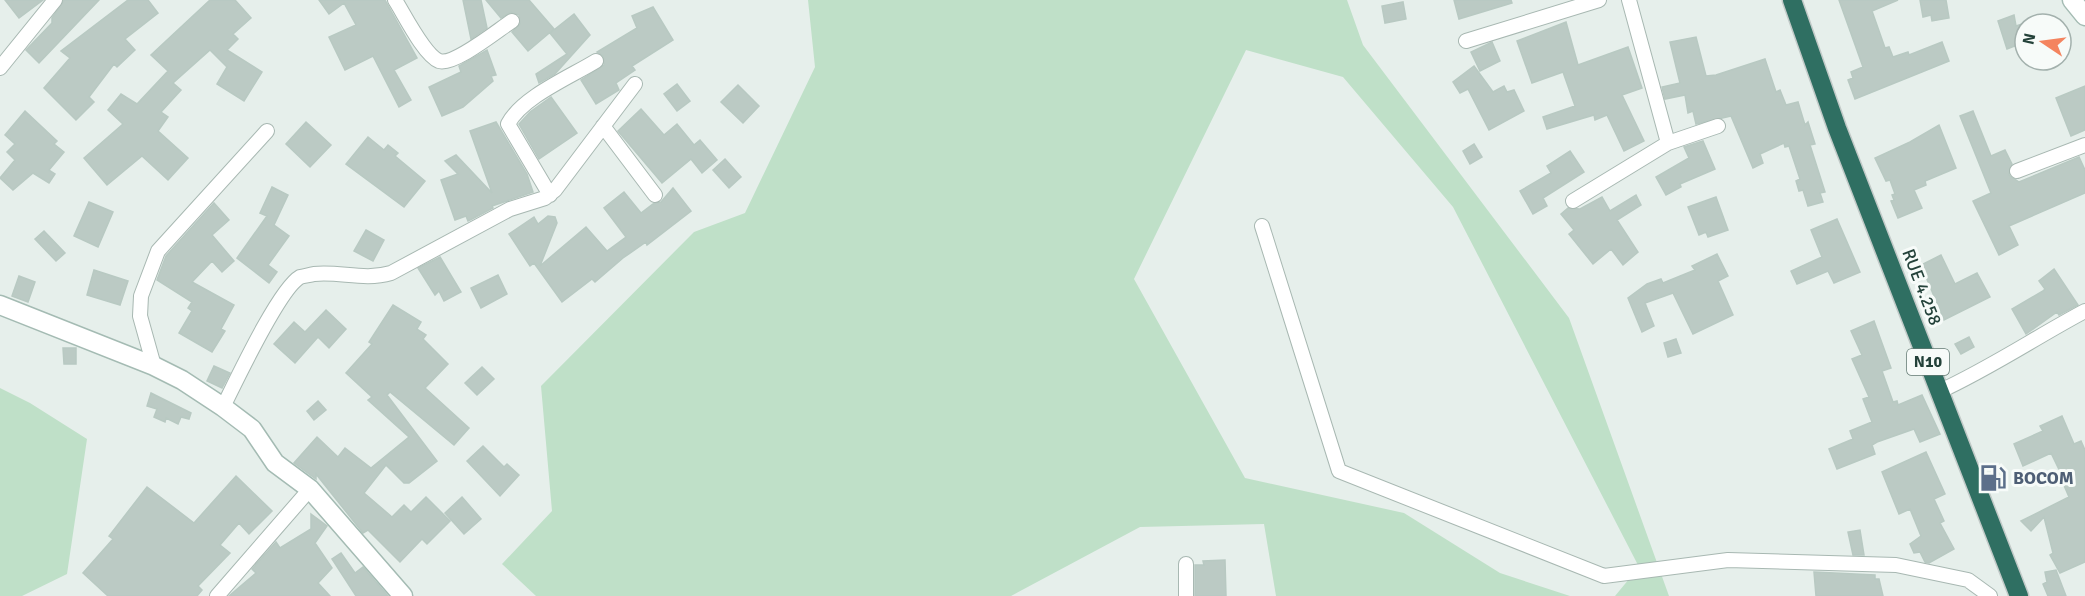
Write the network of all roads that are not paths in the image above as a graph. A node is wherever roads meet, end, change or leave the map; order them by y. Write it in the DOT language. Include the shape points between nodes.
graph roads {
  1 [pos="55,0"];
  2 [pos="395,0"];
  3 [pos="1599,0"];
  4 [pos="1629,0"];
  5 [pos="1792,0"];
  6 [pos="2072,0"];
  7 [pos="2085,16"];
  8 [pos="512,21"];
  9 [pos="1466,42"];
  10 [pos="596,62"];
  11 [pos="0,68"];
  12 [pos="635,84"];
  13 [pos="603,126"];
  14 [pos="1718,126"];
  15 [pos="267,131"];
  16 [pos="1668,143"];
  17 [pos="2085,145"];
  18 [pos="2017,171"];
  19 [pos="550,195"];
  20 [pos="655,195"];
  21 [pos="1573,201"];
  22 [pos="1262,226"];
  23 [pos="0,305"];
  24 [pos="2085,311"];
  25 [pos="154,366"];
  26 [pos="1938,392"];
  27 [pos="223,406"];
  28 [pos="310,489"];
  29 [pos="1186,564"];
  30 [pos="217,596"];
  31 [pos="403,596"];
  32 [pos="1186,596"];
  33 [pos="1990,596"];
  34 [pos="2019,596"];
  1 -- 11 [label="street"];
  2 -- 8 [label="street" via="420,40 440,61 452,61"];
  3 -- 9 [label="street"];
  4 -- 16 [label="street"];
  5 -- 26 [label="highway, RUE 4.258 / N10"];
  6 -- 7 [label="street"];
  10 -- 19 [label="street" via="526,102 508,124"];
  12 -- 13 [label="street"];
  13 -- 19 [label="street"];
  13 -- 20 [label="street"];
  14 -- 16 [label="street"];
  15 -- 25 [label="street" via="158,250 141,296 140,316"];
  16 -- 21 [label="street"];
  17 -- 18 [label="street"];
  19 -- 27 [label="street" via="510,208 391,273 376,277 301,277 291,285 262,330"];
  22 -- 33 [label="street" via="1340,471 1604,576 1728,560 1896,565 1968,580"];
  23 -- 25 [label="street"];
  24 -- 26 [label="street"];
  25 -- 27 [label="street"];
  26 -- 34 [label="highway, RUE 4.258 / N10"];
  27 -- 28 [label="street" via="252,429 275,463"];
  28 -- 30 [label="street"];
  28 -- 31 [label="street"];
  29 -- 32 [label="street"];
}
